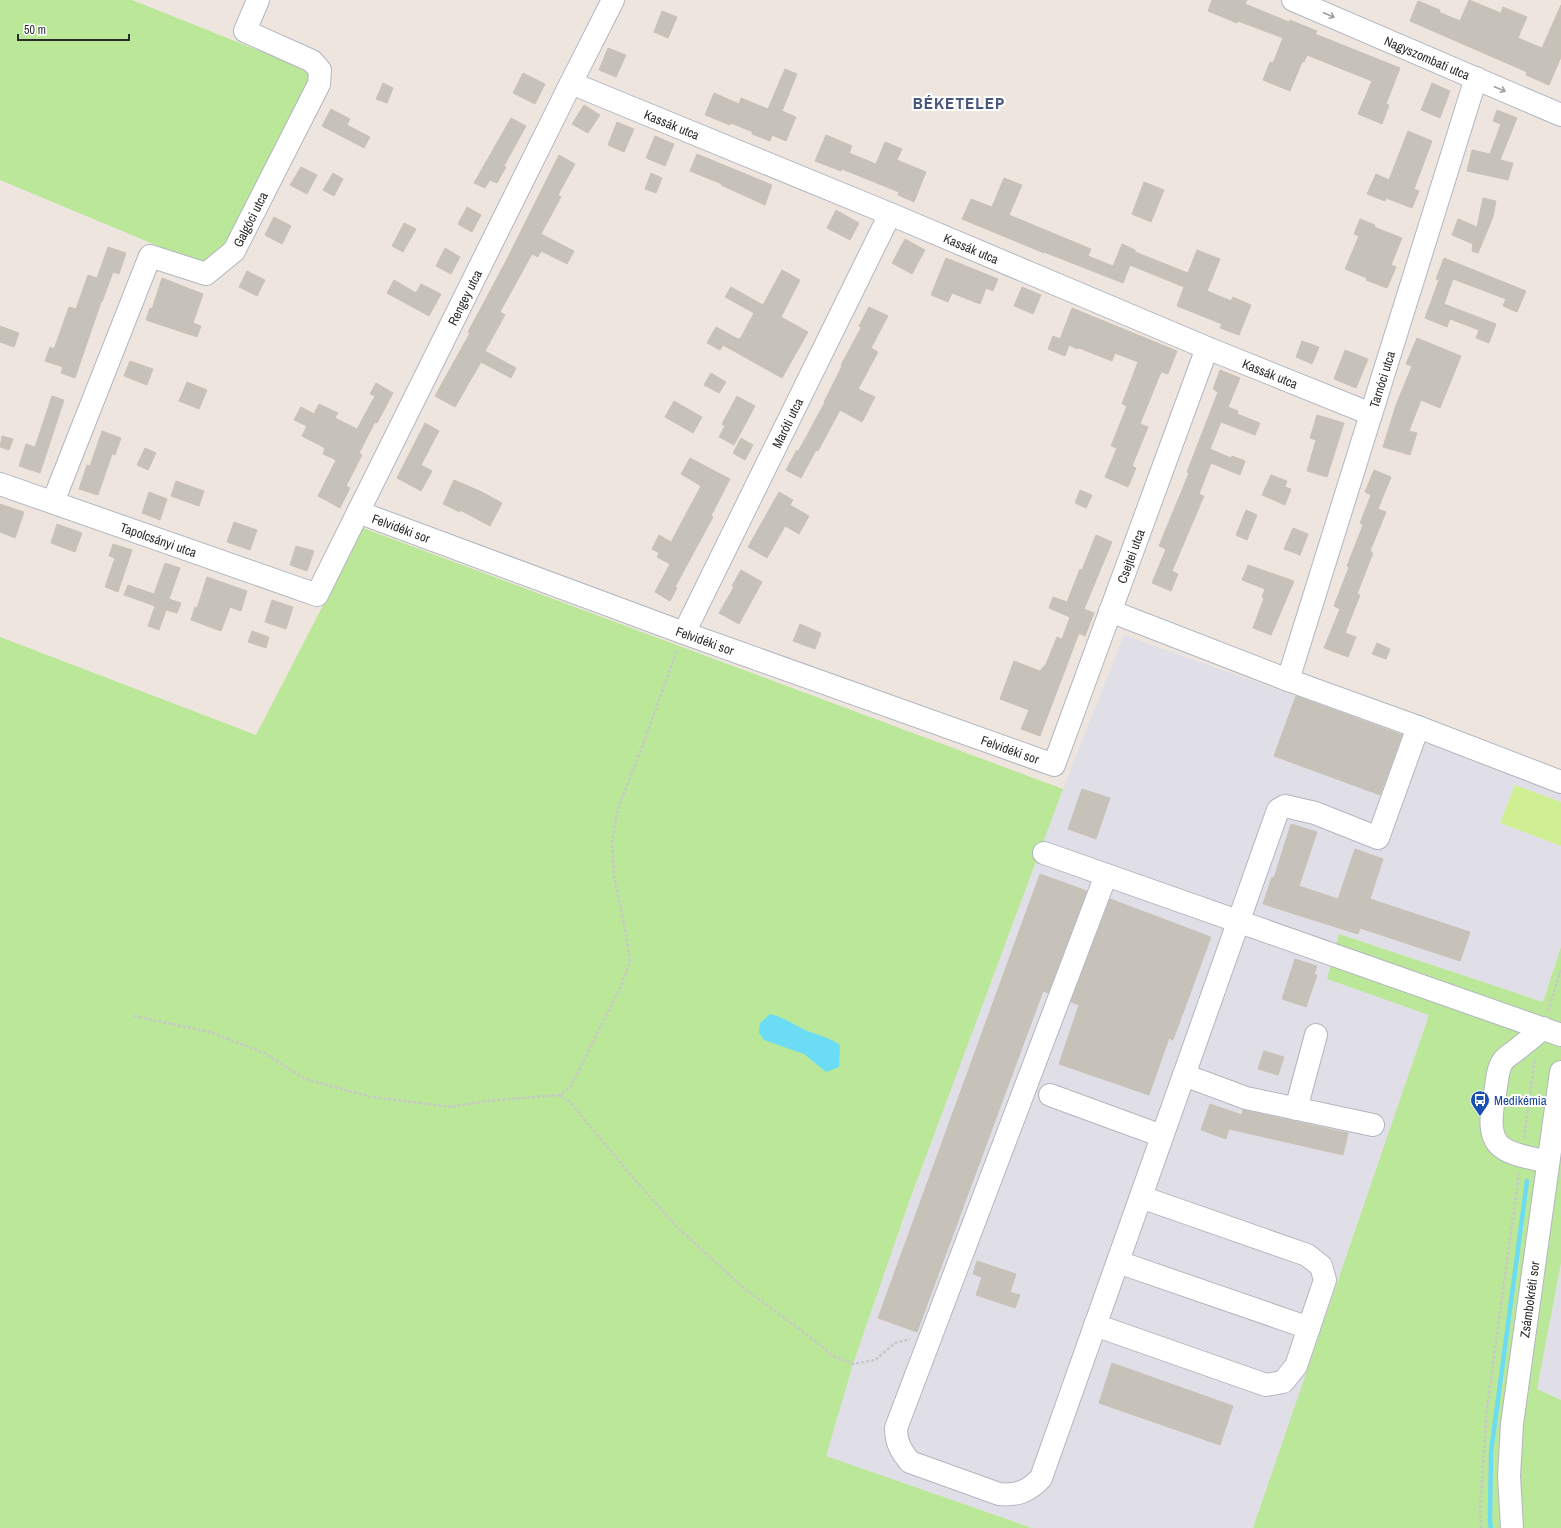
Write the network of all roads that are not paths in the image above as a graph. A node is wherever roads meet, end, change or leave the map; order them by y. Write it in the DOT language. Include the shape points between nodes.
graph roads {
  1 [pos="258,0"];
  2 [pos="613,0"];
  3 [pos="1293,0"];
  4 [pos="1476,78"];
  5 [pos="571,83"];
  6 [pos="1561,115"];
  7 [pos="890,214"];
  8 [pos="1207,348"];
  9 [pos="1371,414"];
  10 [pos="0,484"];
  11 [pos="53,502"];
  12 [pos="358,512"];
  13 [pos="317,595"];
  14 [pos="1110,611"];
  15 [pos="684,633"];
  16 [pos="1288,680"];
  17 [pos="1418,727"];
  18 [pos="1054,765"];
  19 [pos="1561,782"];
  20 [pos="1044,853"];
  21 [pos="1106,875"];
  22 [pos="1239,921"];
  23 [pos="1552,1032"];
  24 [pos="1316,1036"];
  25 [pos="1561,1072"];
  26 [pos="1184,1076"];
  27 [pos="1050,1095"];
  28 [pos="1296,1109"];
  29 [pos="1374,1125"];
  30 [pos="1162,1136"];
  31 [pos="1548,1162"];
  32 [pos="1141,1197"];
  33 [pos="1118,1262"];
  34 [pos="1095,1325"];
  35 [pos="1309,1328"];
  36 [pos="1512,1528"];
  1 -- 11 [label="street, Galgóci utca" via="246,31 312,61 320,70 319,84 234,251 206,274 150,256"];
  2 -- 5 [label="street, Rengey utca"];
  3 -- 4 [label="street, Nagyszombati utca, one-way"];
  4 -- 6 [label="street, Nagyszombati utca, one-way"];
  4 -- 9 [label="street, Tarnóci utca"];
  5 -- 7 [label="street, Kassák utca"];
  5 -- 12 [label="street, Rengey utca"];
  7 -- 8 [label="street, Kassák utca"];
  7 -- 15 [label="street, Maróti utca"];
  8 -- 9 [label="street, Kassák utca"];
  8 -- 14 [label="street, Csejtei utca"];
  9 -- 16 [label="street, Tarnóci utca"];
  10 -- 11 [label="street, Tapolcsányi utca"];
  11 -- 13 [label="street, Tapolcsányi utca"];
  12 -- 13 [label="street, Rengey utca"];
  12 -- 15 [label="street, Felvidéki sor"];
  14 -- 16 [label="street"];
  14 -- 18 [label="street, Csejtei utca"];
  15 -- 18 [label="street, Felvidéki sor"];
  16 -- 17 [label="street"];
  17 -- 19 [label="street"];
  17 -- 22 [label="street" via="1378,838 1315,813 1285,806 1278,810"];
  20 -- 21 [label="street"];
  21 -- 22 [label="street"];
  21 -- 34 [label="street" via="896,1428 900,1450 910,1462 999,1494 1022,1493 1033,1486 1041,1478"];
  22 -- 23 [label="street"];
  22 -- 26 [label="street"];
  23 -- 31 [label="street" via="1502,1061 1491,1114 1491,1125 1497,1144 1504,1150"];
  24 -- 28 [label="street"];
  25 -- 31 [label="street, Zsámbokréti sor"];
  26 -- 28 [label="street" via="1246,1098"];
  26 -- 30 [label="street"];
  27 -- 30 [label="street"];
  28 -- 29 [label="street"];
  30 -- 32 [label="street"];
  31 -- 36 [label="street, Zsámbokréti sor" via="1512,1424 1509,1476"];
  32 -- 33 [label="street"];
  32 -- 35 [label="street" via="1307,1255 1321,1266 1325,1280"];
  33 -- 34 [label="street"];
  33 -- 35 [label="street"];
  34 -- 35 [label="street" via="1266,1385 1283,1382 1296,1366"];
}
